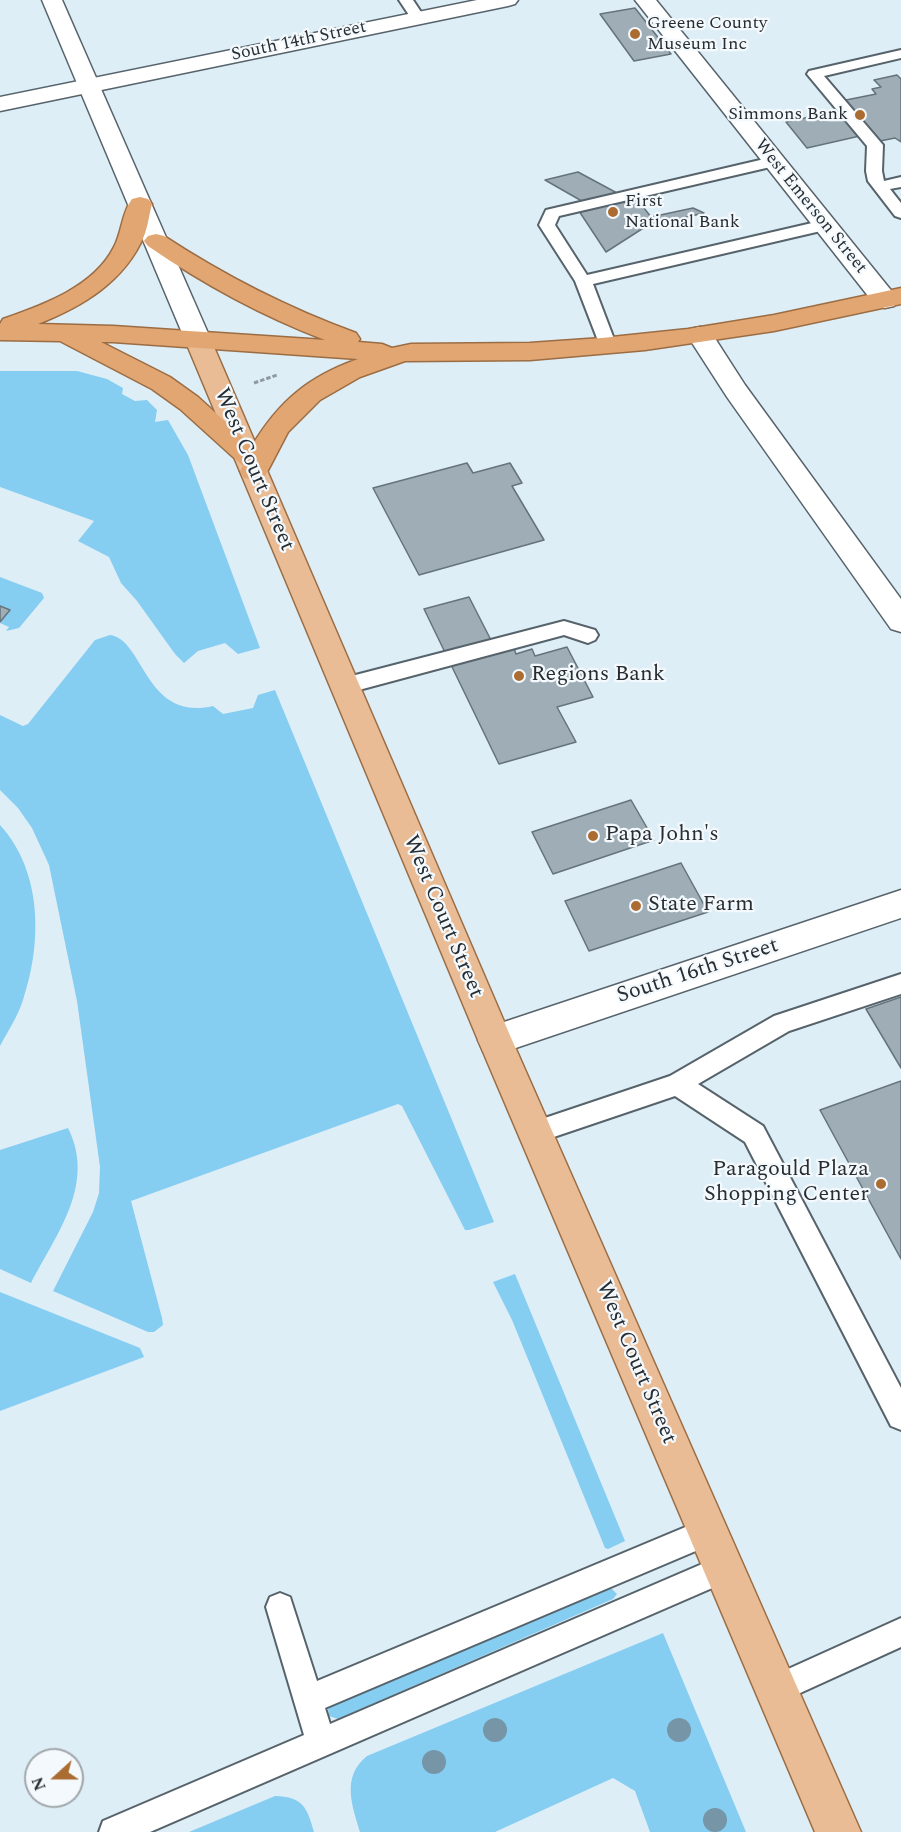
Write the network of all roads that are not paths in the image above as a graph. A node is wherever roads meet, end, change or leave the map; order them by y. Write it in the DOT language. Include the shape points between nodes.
graph roads {
  1 [pos="52,0"];
  2 [pos="406,0"];
  3 [pos="508,0"];
  4 [pos="645,0"];
  5 [pos="418,18"];
  6 [pos="901,54"];
  7 [pos="90,85"];
  8 [pos="0,104"];
  9 [pos="773,162"];
  10 [pos="901,182"];
  11 [pos="879,187"];
  12 [pos="140,204"];
  13 [pos="901,213"];
  14 [pos="825,225"];
  15 [pos="156,241"];
  16 [pos="582,281"];
  17 [pos="893,298"];
  18 [pos="0,330"];
  19 [pos="60,332"];
  20 [pos="700,335"];
  21 [pos="198,340"];
  22 [pos="608,347"];
  23 [pos="393,352"];
  24 [pos="252,465"];
  25 [pos="901,621"];
  26 [pos="588,635"];
  27 [pos="344,686"];
  28 [pos="901,904"];
  29 [pos="901,984"];
  30 [pos="495,1040"];
  31 [pos="677,1084"];
  32 [pos="536,1132"];
  33 [pos="900,1414"];
  34 [pos="707,1532"];
  35 [pos="723,1569"];
  36 [pos="280,1607"];
  37 [pos="901,1632"];
  38 [pos="776,1689"];
  39 [pos="308,1700"];
  40 [pos="321,1743"];
  41 [pos="114,1832"];
  42 [pos="838,1832"];
  1 -- 7 [label="street, West Court Street"];
  2 -- 5 [label="lane"];
  3 -- 5 [label="street, South 14th Street"];
  4 -- 9 [label="street, West Emerson Street"];
  5 -- 7 [label="street, South 14th Street"];
  6 -- 11 [label="lane" via="814,74 875,145 873,178"];
  7 -- 8 [label="street, South 14th Street"];
  7 -- 12 [label="street, West Court Street"];
  9 -- 14 [label="street, West Emerson Street"];
  9 -- 16 [label="lane" via="552,213 547,225"];
  10 -- 11 [label="lane"];
  11 -- 13 [label="lane"];
  12 -- 15 [label="street, West Court Street"];
  12 -- 18 [label="highway" via="132,237 115,264 94,285 60,306"];
  14 -- 16 [label="lane"];
  14 -- 17 [label="street, West Emerson Street"];
  15 -- 21 [label="street, West Court Street"];
  15 -- 23 [label="highway" via="239,294 298,322"];
  16 -- 22 [label="lane"];
  17 -- 20 [label="highway"];
  18 -- 19 [label="highway"];
  19 -- 21 [label="highway"];
  19 -- 24 [label="highway" via="161,384 189,403"];
  20 -- 22 [label="highway"];
  20 -- 25 [label="street"];
  21 -- 23 [label="highway"];
  21 -- 24 [label="main road, West Court Street"];
  22 -- 23 [label="highway" via="537,352"];
  23 -- 24 [label="highway" via="309,393 284,417"];
  24 -- 27 [label="main road, West Court Street"];
  26 -- 27 [label="lane" via="564,628"];
  27 -- 30 [label="main road, West Court Street"];
  28 -- 30 [label="street, South 16th Street"];
  29 -- 31 [label="lane" via="782,1023"];
  30 -- 32 [label="main road, West Court Street"];
  31 -- 32 [label="lane"];
  31 -- 33 [label="lane" via="754,1134"];
  32 -- 34 [label="main road, West Court Street"];
  34 -- 35 [label="main road, West Court Street"];
  34 -- 39 [label="lane"];
  35 -- 38 [label="main road, West Court Street"];
  35 -- 40 [label="lane"];
  36 -- 39 [label="lane"];
  37 -- 38 [label="lane"];
  38 -- 42 [label="main road, West Court Street"];
  39 -- 40 [label="lane"];
  40 -- 41 [label="lane"];
}
